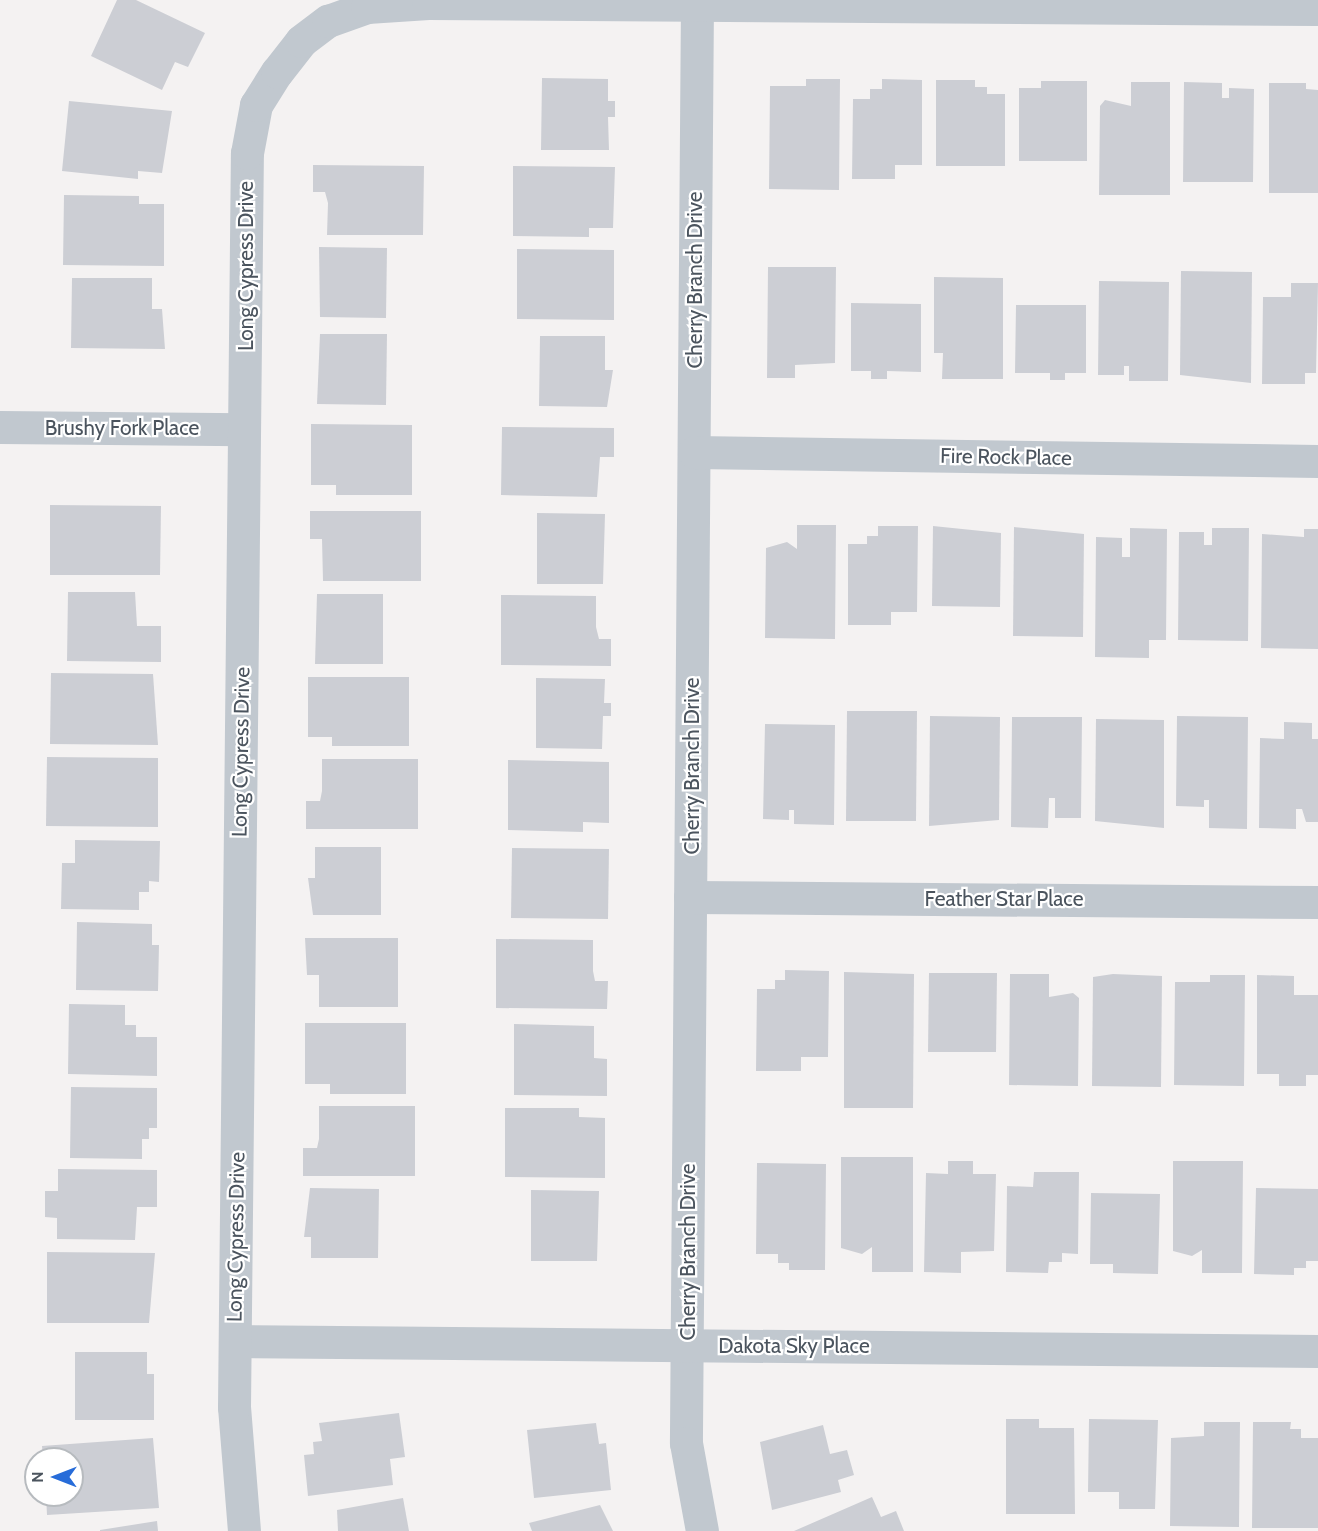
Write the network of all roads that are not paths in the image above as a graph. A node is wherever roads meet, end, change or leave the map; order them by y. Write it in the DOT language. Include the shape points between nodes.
graph roads {
  1 [pos="697,2"];
  2 [pos="1318,9"];
  3 [pos="0,428"];
  4 [pos="244,429"];
  5 [pos="694,452"];
  6 [pos="1318,461"];
  7 [pos="690,897"];
  8 [pos="1318,902"];
  9 [pos="235,1341"];
  10 [pos="687,1345"];
  11 [pos="1318,1351"];
  12 [pos="244,1531"];
  13 [pos="702,1531"];
  1 -- 2 [label="street, Long Cypress Drive"];
  1 -- 4 [label="street, Long Cypress Drive" via="367,7 328,21 301,41 256,105 247,153"];
  1 -- 5 [label="street, Cherry Branch Drive"];
  3 -- 4 [label="street, Brushy Fork Place"];
  4 -- 9 [label="street, Long Cypress Drive"];
  5 -- 6 [label="street, Fire Rock Place"];
  5 -- 7 [label="street, Cherry Branch Drive"];
  7 -- 8 [label="street, Feather Star Place"];
  7 -- 10 [label="street, Cherry Branch Drive"];
  9 -- 10 [label="street, Dakota Sky Place"];
  9 -- 12 [label="street, Long Cypress Drive"];
  10 -- 11 [label="street, Dakota Sky Place"];
  10 -- 13 [label="street, Cherry Branch Drive" via="686,1443"];
}
